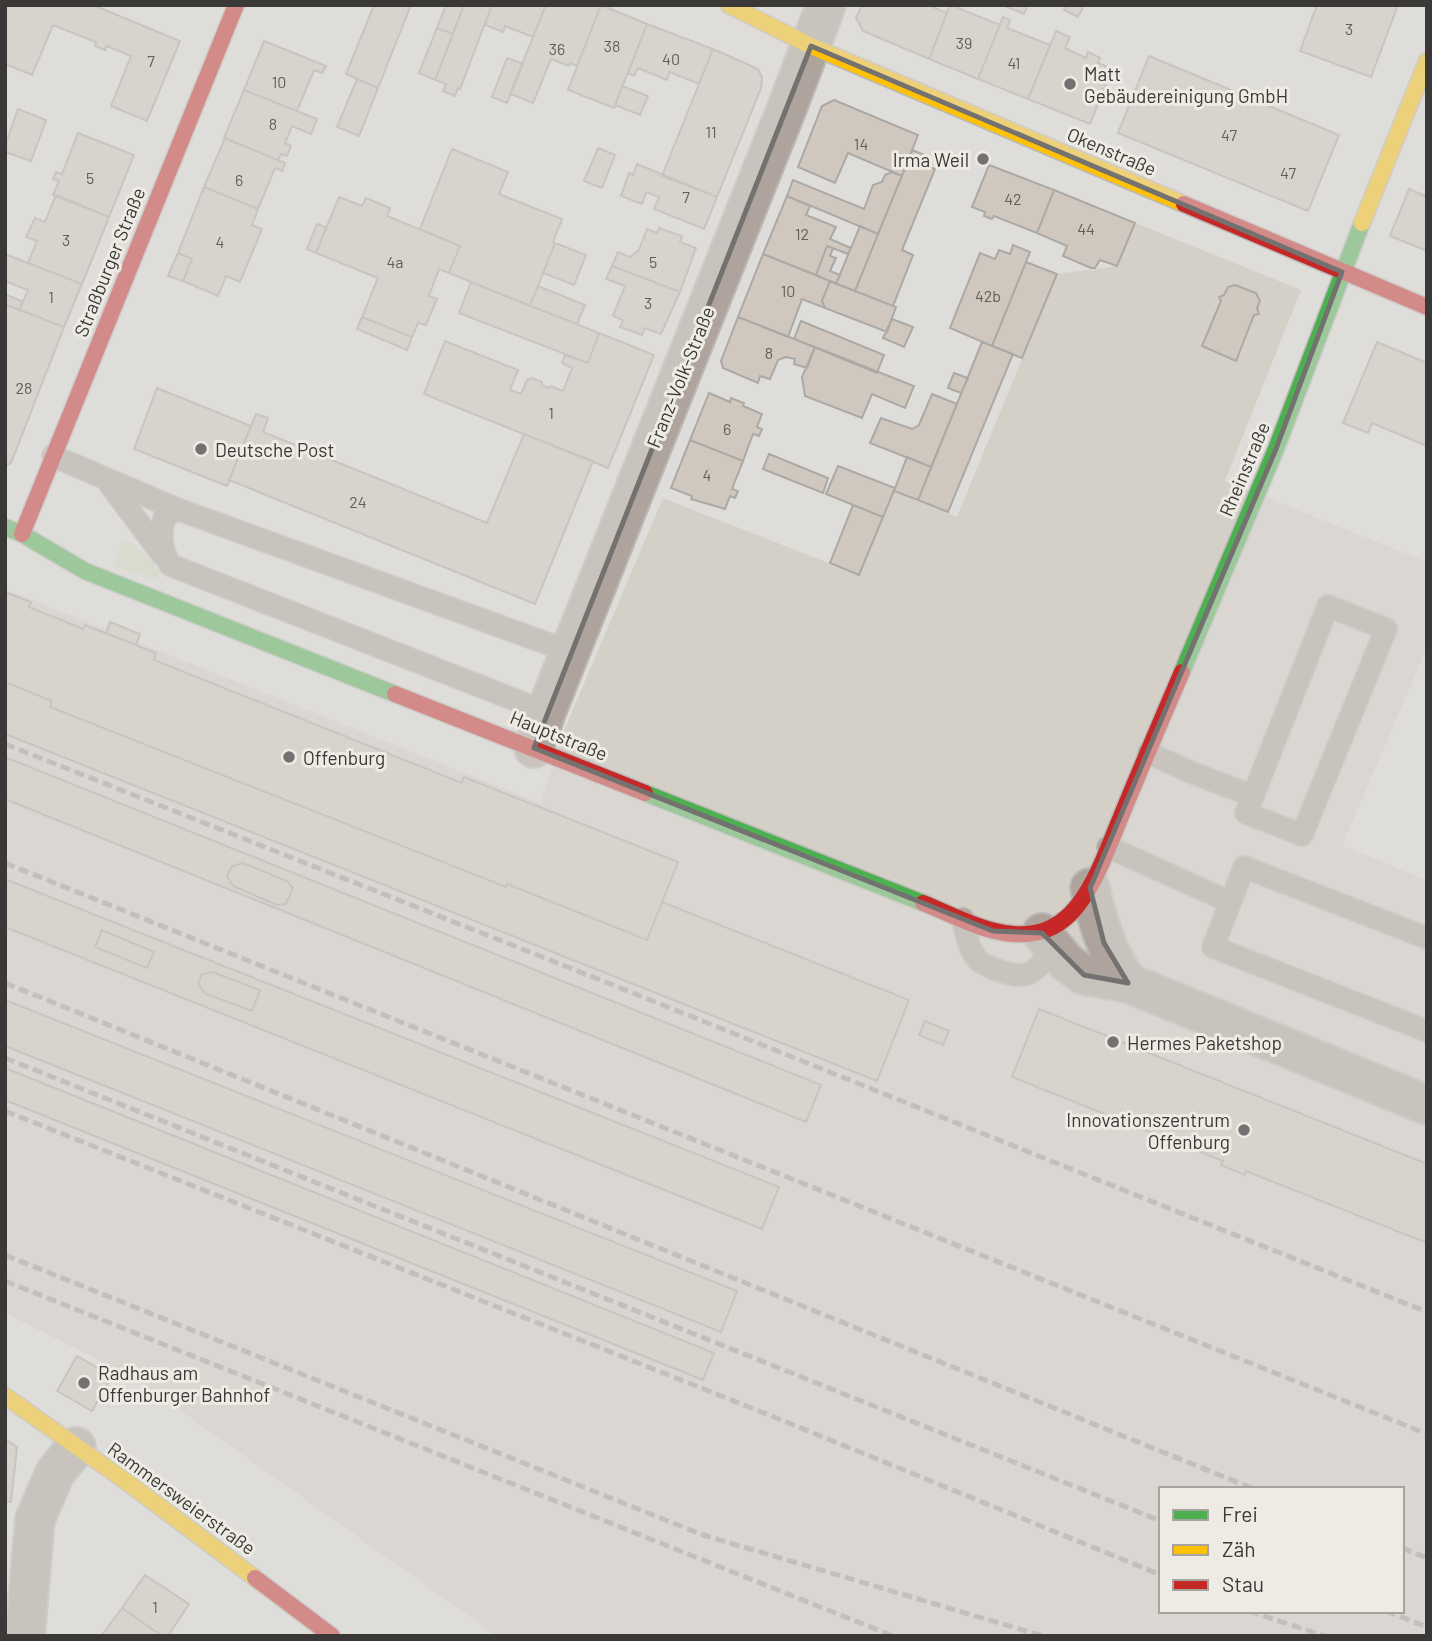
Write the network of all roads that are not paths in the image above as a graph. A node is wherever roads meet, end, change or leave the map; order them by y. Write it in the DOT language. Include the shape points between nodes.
graph roads {
  1 [pos="236,5"];
  2 [pos="826,5"];
  3 [pos="723,8"];
  4 [pos="796,39"];
  5 [pos="1427,61"];
  6 [pos="1342,272"];
  7 [pos="1427,307"];
  8 [pos="53,456"];
  9 [pos="106,480"];
  10 [pos="177,509"];
  11 [pos="5,527"];
  12 [pos="22,534"];
  13 [pos="170,565"];
  14 [pos="571,652"];
  15 [pos="546,712"];
  16 [pos="534,748"];
  17 [pos="1149,753"];
  18 [pos="1253,796"];
  19 [pos="1108,847"];
  20 [pos="1090,888"];
  21 [pos="1230,902"];
  22 [pos="963,919"];
  23 [pos="1042,933"];
  24 [pos="1427,938"];
  25 [pos="1128,983"];
  26 [pos="1427,1031"];
  27 [pos="1427,1105"];
  28 [pos="5,1396"];
  29 [pos="76,1447"];
  30 [pos="25,1636"];
  31 [pos="332,1636"];
  1 -- 8 [label="street, Straßburger Straße"];
  2 -- 4 [label="street, Franz-Volk-Straße"];
  3 -- 4 [label="street, Okenstraße"];
  4 -- 6 [label="street, Okenstraße"];
  4 -- 14 [label="street, Franz-Volk-Straße"];
  5 -- 6 [label="street, Rheinstraße"];
  6 -- 7 [label="street, Okenstraße"];
  6 -- 17 [label="street, Rheinstraße" via="1276,449"];
  8 -- 9 [label="lane"];
  8 -- 12 [label="street, Straßburger Straße"];
  9 -- 10 [label="lane"];
  9 -- 13 [label="lane"];
  10 -- 13 [label="lane" via="164,518 160,533"];
  10 -- 14 [label="lane"];
  11 -- 12 [label="street, Hauptstraße"];
  12 -- 16 [label="street, Hauptstraße" via="85,571"];
  13 -- 15 [label="lane"];
  14 -- 15 [label="street, Franz-Volk-Straße"];
  15 -- 16 [label="street, Franz-Volk-Straße"];
  16 -- 22 [label="street, Hauptstraße"];
  17 -- 18 [label="lane"];
  17 -- 19 [label="street, Rheinstraße"];
  18 -- 18 [label="lane" via="1246,813 1302,835 1386,629 1328,606"];
  19 -- 20 [label="street, Rheinstraße"];
  19 -- 21 [label="lane"];
  20 -- 23 [label="street" via="1070,917"];
  20 -- 25 [label="street" via="1104,943"];
  21 -- 24 [label="lane" via="1244,867"];
  21 -- 26 [label="lane" via="1213,947"];
  22 -- 23 [label="street, Hauptstraße" via="1018,936"];
  22 -- 23 [label="lane" via="970,948 979,962 1008,974 1022,976 1038,968 1045,959"];
  23 -- 25 [label="street" via="1066,962 1084,975"];
  25 -- 27 [label="street"];
  28 -- 29 [label="street, Rammersweierstraße"];
  29 -- 30 [label="street" via="55,1472 35,1519"];
  29 -- 31 [label="street, Rammersweierstraße"];
}
